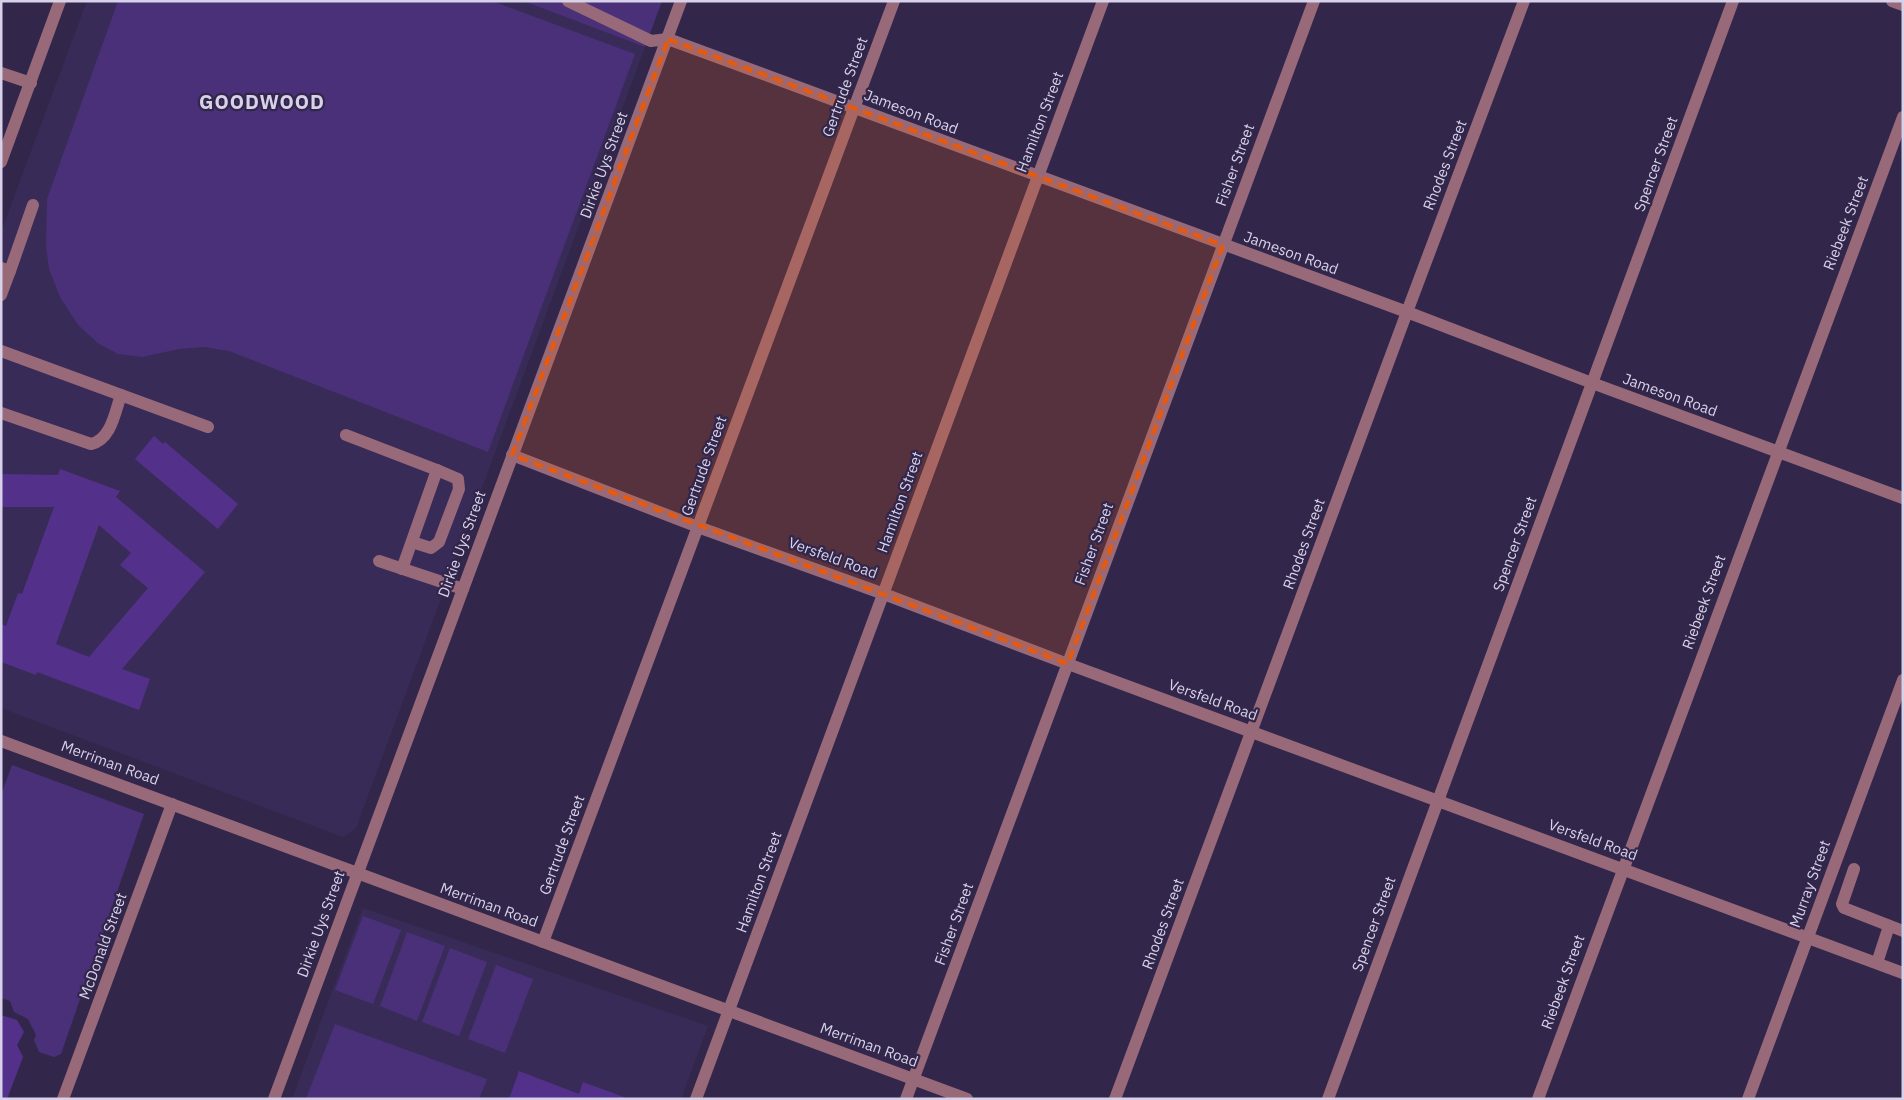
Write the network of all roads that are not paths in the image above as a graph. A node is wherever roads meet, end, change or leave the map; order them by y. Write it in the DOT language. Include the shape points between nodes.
graph roads {
  1 [pos="60,1"];
  2 [pos="568,1"];
  3 [pos="681,1"];
  4 [pos="894,1"];
  5 [pos="1103,1"];
  6 [pos="1314,1"];
  7 [pos="1524,1"];
  8 [pos="1733,1"];
  9 [pos="1892,1"];
  10 [pos="1903,5"];
  11 [pos="668,39"];
  12 [pos="1,73"];
  13 [pos="31,83"];
  14 [pos="854,108"];
  15 [pos="1903,117"];
  16 [pos="1,162"];
  17 [pos="1037,176"];
  18 [pos="33,204"];
  19 [pos="1223,245"];
  20 [pos="5,269"];
  21 [pos="1,295"];
  22 [pos="1407,312"];
  23 [pos="1,351"];
  24 [pos="1592,383"];
  25 [pos="121,395"];
  26 [pos="1,413"];
  27 [pos="208,427"];
  28 [pos="346,435"];
  29 [pos="1778,451"];
  30 [pos="512,455"];
  31 [pos="437,470"];
  32 [pos="1903,498"];
  33 [pos="698,527"];
  34 [pos="412,542"];
  35 [pos="379,561"];
  36 [pos="402,568"];
  37 [pos="463,589"];
  38 [pos="884,594"];
  39 [pos="1068,664"];
  40 [pos="1903,680"];
  41 [pos="1252,731"];
  42 [pos="1,741"];
  43 [pos="1437,800"];
  44 [pos="172,804"];
  45 [pos="1854,868"];
  46 [pos="1623,869"];
  47 [pos="357,874"];
  48 [pos="1889,926"];
  49 [pos="1903,931"];
  50 [pos="1807,938"];
  51 [pos="543,942"];
  52 [pos="1877,963"];
  53 [pos="1903,973"];
  54 [pos="728,1010"];
  55 [pos="913,1078"];
  56 [pos="63,1099"];
  57 [pos="274,1099"];
  58 [pos="696,1099"];
  59 [pos="906,1099"];
  60 [pos="966,1099"];
  61 [pos="1115,1099"];
  62 [pos="1328,1099"];
  63 [pos="1538,1099"];
  64 [pos="1748,1099"];
  1 -- 13 [label="street"];
  2 -- 11 [label="street, Jameson Road" via="651,40"];
  3 -- 11 [label="street, Dirkie Uys Street"];
  4 -- 14 [label="street, Gertrude Street"];
  5 -- 17 [label="street, Hamilton Street"];
  6 -- 19 [label="street, Fisher Street"];
  7 -- 22 [label="street, Rhodes Street"];
  8 -- 24 [label="street, Spencer Street"];
  9 -- 10 [label="street"];
  11 -- 14 [label="street, Jameson Road"];
  11 -- 30 [label="street, Dirkie Uys Street"];
  12 -- 13 [label="street"];
  13 -- 16 [label="street"];
  14 -- 17 [label="street, Jameson Road"];
  14 -- 33 [label="street, Gertrude Street"];
  15 -- 29 [label="street, Riebeek Street"];
  17 -- 19 [label="street, Jameson Road"];
  17 -- 38 [label="street, Hamilton Street"];
  18 -- 20 [label="street"];
  19 -- 22 [label="street, Jameson Road"];
  19 -- 39 [label="street, Fisher Street"];
  20 -- 21 [label="street"];
  22 -- 24 [label="street, Jameson Road"];
  22 -- 41 [label="street, Rhodes Street"];
  23 -- 25 [label="street"];
  24 -- 29 [label="street, Jameson Road"];
  24 -- 43 [label="street, Spencer Street"];
  25 -- 26 [label="street" via="106,435 91,444"];
  25 -- 27 [label="street"];
  28 -- 31 [label="street"];
  29 -- 32 [label="street, Jameson Road"];
  29 -- 46 [label="street, Riebeek Street"];
  30 -- 33 [label="street, Versfeld Road"];
  30 -- 37 [label="street, Dirkie Uys Street"];
  31 -- 34 [label="street"];
  31 -- 34 [label="street" via="458,480 459,489 439,542 431,548"];
  33 -- 38 [label="street, Versfeld Road"];
  33 -- 51 [label="street, Gertrude Street"];
  34 -- 36 [label="street"];
  35 -- 36 [label="street"];
  36 -- 37 [label="street"];
  37 -- 47 [label="street, Dirkie Uys Street"];
  38 -- 39 [label="street, Versfeld Road"];
  38 -- 54 [label="street, Hamilton Street"];
  39 -- 41 [label="street, Versfeld Road"];
  39 -- 55 [label="street, Fisher Street"];
  40 -- 50 [label="street, Murray Street"];
  41 -- 43 [label="street, Versfeld Road"];
  41 -- 61 [label="street, Rhodes Street"];
  42 -- 44 [label="street, Merriman Road"];
  43 -- 46 [label="street, Versfeld Road"];
  43 -- 62 [label="street, Spencer Street"];
  44 -- 47 [label="street, Merriman Road"];
  44 -- 56 [label="street, McDonald Street"];
  45 -- 48 [label="street" via="1842,904 1844,908"];
  46 -- 50 [label="street, Versfeld Road"];
  46 -- 63 [label="street, Riebeek Street"];
  47 -- 51 [label="street, Merriman Road"];
  47 -- 57 [label="street, Dirkie Uys Street"];
  48 -- 49 [label="street"];
  48 -- 52 [label="street"];
  50 -- 52 [label="street, Versfeld Road"];
  50 -- 64 [label="street, Murray Street"];
  51 -- 54 [label="street, Merriman Road"];
  52 -- 53 [label="street, Versfeld Road"];
  54 -- 55 [label="street, Merriman Road"];
  54 -- 58 [label="street, Hamilton Street"];
  55 -- 59 [label="street, Fisher Street"];
  55 -- 60 [label="street, Merriman Road"];
}
